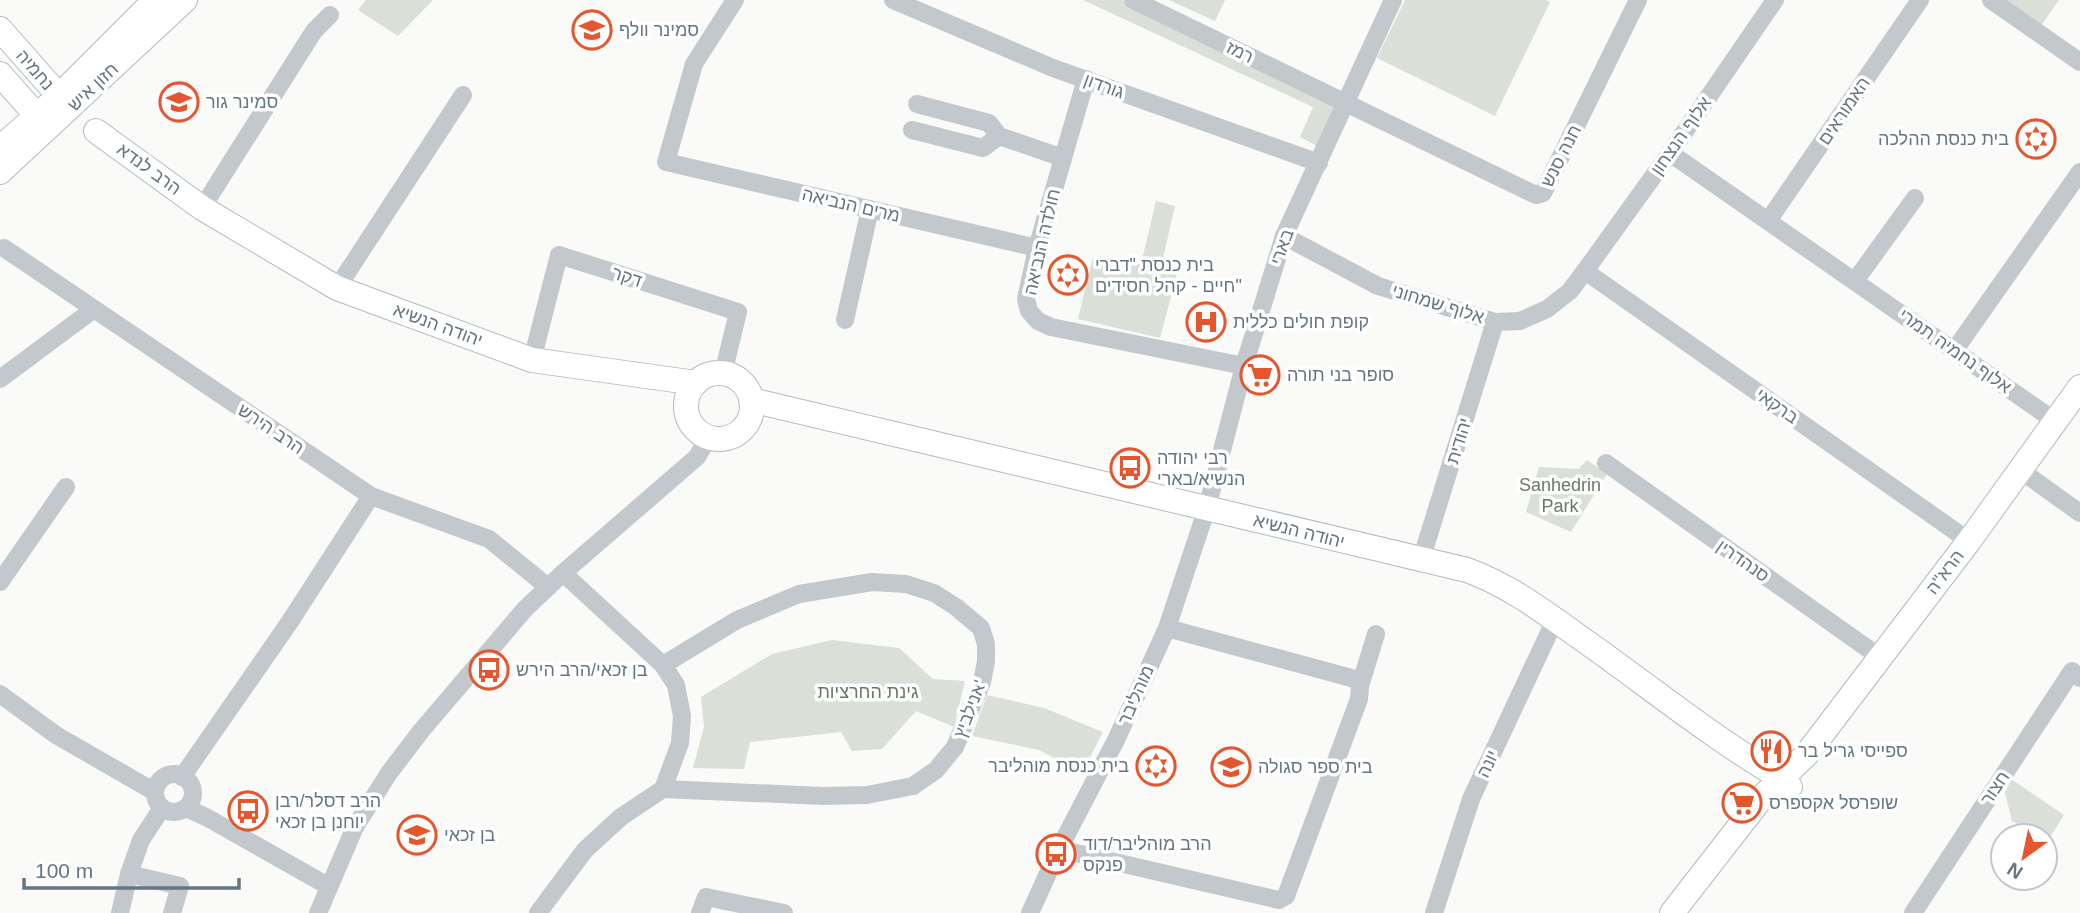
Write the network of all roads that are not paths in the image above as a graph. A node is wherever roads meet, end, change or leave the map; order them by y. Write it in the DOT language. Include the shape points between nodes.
graph roads {
  1 [pos="155,0"];
  2 [pos="185,0"];
  3 [pos="736,0"];
  4 [pos="893,0"];
  5 [pos="1133,0"];
  6 [pos="1393,0"];
  7 [pos="1638,0"];
  8 [pos="1775,0"];
  9 [pos="1920,0"];
  10 [pos="1991,0"];
  11 [pos="330,15"];
  12 [pos="0,29"];
  13 [pos="2080,62"];
  14 [pos="0,74"];
  15 [pos="1086,79"];
  16 [pos="463,95"];
  17 [pos="1347,103"];
  18 [pos="917,104"];
  19 [pos="61,106"];
  20 [pos="37,116"];
  21 [pos="912,130"];
  22 [pos="96,131"];
  23 [pos="999,136"];
  24 [pos="0,148"];
  25 [pos="1670,153"];
  26 [pos="1063,158"];
  27 [pos="1319,163"];
  28 [pos="0,172"];
  29 [pos="2080,172"];
  30 [pos="1915,198"];
  31 [pos="202,208"];
  32 [pos="870,209"];
  33 [pos="1769,221"];
  34 [pos="1284,236"];
  35 [pos="4,248"];
  36 [pos="1037,248"];
  37 [pos="1585,271"];
  38 [pos="1855,281"];
  39 [pos="337,288"];
  40 [pos="94,309"];
  41 [pos="845,320"];
  42 [pos="1495,322"];
  43 [pos="1954,351"];
  44 [pos="531,360"];
  45 [pos="1244,366"];
  46 [pos="723,374"];
  47 [pos="0,379"];
  48 [pos="696,383"];
  49 [pos="2080,387"];
  50 [pos="751,400"];
  51 [pos="2056,421"];
  52 [pos="709,437"];
  53 [pos="1606,463"];
  54 [pos="2020,470"];
  55 [pos="66,487"];
  56 [pos="371,496"];
  57 [pos="1207,508"];
  58 [pos="2080,513"];
  59 [pos="1969,541"];
  60 [pos="1421,560"];
  61 [pos="563,573"];
  62 [pos="0,582"];
  63 [pos="548,587"];
  64 [pos="1555,620"];
  65 [pos="1167,628"];
  66 [pos="1376,634"];
  67 [pos="1881,658"];
  68 [pos="663,665"];
  69 [pos="2080,678"];
  70 [pos="1360,686"];
  71 [pos="0,694"];
  72 [pos="182,776"];
  73 [pos="1778,777"];
  74 [pos="663,789"];
  75 [pos="158,800"];
  76 [pos="186,808"];
  77 [pos="1059,849"];
  78 [pos="129,874"];
  79 [pos="328,886"];
  80 [pos="703,905"];
  81 [pos="120,913"];
  82 [pos="172,913"];
  83 [pos="318,913"];
  84 [pos="538,913"];
  85 [pos="784,913"];
  86 [pos="1030,913"];
  87 [pos="1434,913"];
  88 [pos="1672,913"];
  89 [pos="1692,913"];
  90 [pos="1913,913"];
  1 -- 19 [label="street, חזון איש"];
  2 -- 19 [label="street, חזון איש"];
  3 -- 32 [label="street, מרים הנביאה" via="694,64 666,162"];
  4 -- 15 [label="street, גורדון"];
  5 -- 17 [label="street, רמז"];
  6 -- 17 [label="street, בארי"];
  7 -- 17 [label="street, חנה סנש" via="1543,193 1536,195"];
  8 -- 25 [label="street, אלוף הנצחון"];
  9 -- 33 [label="street, האמוראים"];
  10 -- 13 [label="street"];
  11 -- 31 [label="street" via="314,31"];
  12 -- 19 [label="street, נחמיה"];
  14 -- 20 [label="street, נחמיה"];
  15 -- 26 [label="street, חולדה הנביאה"];
  15 -- 27 [label="street, גורדון"];
  16 -- 39 [label="street"];
  17 -- 27 [label="street, בארי"];
  18 -- 23 [label="street" via="989,123"];
  19 -- 20 [label="street, נחמיה"];
  19 -- 28 [label="street, חזון איש"];
  20 -- 24 [label="street"];
  21 -- 23 [label="street" via="983,148"];
  22 -- 31 [label="street, הרב לנדא"];
  23 -- 26 [label="street"];
  25 -- 33 [label="street, אלוף נחמיה תמרי"];
  25 -- 37 [label="street, אלוף הנצחון"];
  26 -- 36 [label="street, חולדה הנביאה"];
  27 -- 34 [label="street, בארי"];
  29 -- 43 [label="street"];
  30 -- 38 [label="street"];
  31 -- 39 [label="street, יהודה הנשיא"];
  32 -- 36 [label="street, מרים הנביאה"];
  32 -- 41 [label="street"];
  33 -- 38 [label="street, אלוף נחמיה תמרי"];
  34 -- 42 [label="street, אלוף שמחוני" via="1378,286"];
  34 -- 45 [label="street, בארי"];
  35 -- 40 [label="street, הרב הירש"];
  36 -- 45 [label="street, חולדה הנביאה" via="1026,299 1038,321"];
  37 -- 42 [label="street, אלוף שמחוני" via="1570,291 1547,309 1520,321"];
  37 -- 59 [label="street, ברקאי"];
  38 -- 43 [label="street, אלוף נחמיה תמרי"];
  39 -- 44 [label="street, יהודה הנשיא"];
  40 -- 47 [label="street"];
  40 -- 56 [label="street, הרב הירש"];
  42 -- 60 [label="street, יהודית"];
  43 -- 51 [label="street, אלוף נחמיה תמרי"];
  44 -- 46 [label="street, דקר" via="559,255 738,312"];
  44 -- 48 [label="street, יהודה הנשיא"];
  45 -- 57 [label="street, בארי"];
  46 -- 48 [label="street"];
  46 -- 50 [label="street" via="742,382"];
  48 -- 52 [label="street" via="689,392 687,414"];
  49 -- 51 [label="street, הרא\"ה"];
  50 -- 52 [label="street" via="752,411 741,431 731,437"];
  50 -- 57 [label="street, יהודה הנשיא"];
  51 -- 54 [label="street, הרא\"ה"];
  52 -- 61 [label="street" via="697,457"];
  53 -- 67 [label="street, סנהדרין"];
  54 -- 58 [label="street"];
  54 -- 59 [label="street, הרא\"ה"];
  55 -- 62 [label="street"];
  56 -- 63 [label="street, הרב הירש" via="489,539"];
  56 -- 72 [label="street" via="289,624"];
  57 -- 60 [label="street, יהודה הנשיא"];
  57 -- 65 [label="street, מוהליבר"];
  59 -- 67 [label="street, הרא\"ה"];
  60 -- 64 [label="street, יהודה הנשיא" via="1488,578"];
  61 -- 63 [label="street"];
  61 -- 68 [label="street"];
  63 -- 79 [label="street" via="421,730 389,773 355,827"];
  64 -- 73 [label="street, יהודה הנשיא"];
  64 -- 87 [label="street, יונה" via="1471,799"];
  65 -- 70 [label="street" via="1355,680"];
  65 -- 77 [label="street, מוהליבר"];
  66 -- 70 [label="street"];
  67 -- 73 [label="street, הרא\"ה" via="1806,755"];
  68 -- 74 [label="street" via="676,685 682,716 680,743"];
  68 -- 74 [label="street, אנילביץ'" via="737,620 799,594 872,582 906,584 934,593 981,628 986,645 982,682 956,747 936,770 913,786 867,795"];
  69 -- 90 [label="street, חצור" via="2071,671"];
  70 -- 77 [label="street" via="1286,896 1279,900"];
  71 -- 75 [label="street"];
  72 -- 75 [label="street" via="163,776 156,786"];
  72 -- 76 [label="street" via="193,791"];
  73 -- 88 [label="street, הרא\"ה"];
  73 -- 89 [label="street, הרא\"ה"];
  74 -- 84 [label="street" via="621,817 585,850"];
  75 -- 76 [label="street" via="174,812"];
  75 -- 78 [label="street"];
  76 -- 79 [label="street"];
  77 -- 86 [label="street, מוהליבר"];
  78 -- 81 [label="street"];
  78 -- 82 [label="street" via="180,886"];
  79 -- 83 [label="street"];
  80 -- 85 [label="street"];
}
